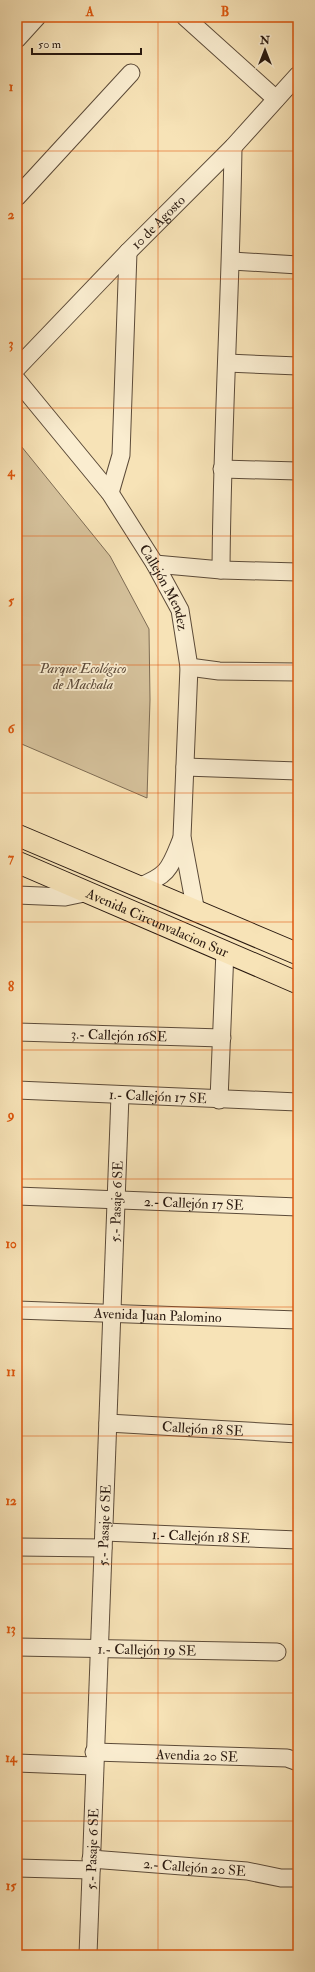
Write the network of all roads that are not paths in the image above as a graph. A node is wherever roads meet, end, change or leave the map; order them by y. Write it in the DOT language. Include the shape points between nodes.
graph roads {
  1 [pos="37,17"];
  2 [pos="185,17"];
  3 [pos="17,39"];
  4 [pos="131,73"];
  5 [pos="298,75"];
  6 [pos="276,99"];
  7 [pos="233,147"];
  8 [pos="17,197"];
  9 [pos="128,252"];
  10 [pos="232,261"];
  11 [pos="298,265"];
  12 [pos="227,363"];
  13 [pos="298,366"];
  14 [pos="17,368"];
  15 [pos="17,380"];
  16 [pos="222,469"];
  17 [pos="298,471"];
  18 [pos="110,493"];
  19 [pos="155,564"];
  20 [pos="221,570"];
  21 [pos="298,572"];
  22 [pos="189,667"];
  23 [pos="298,672"];
  24 [pos="185,767"];
  25 [pos="298,771"];
  26 [pos="17,835"];
  27 [pos="182,837"];
  28 [pos="17,862"];
  29 [pos="110,875"];
  30 [pos="138,887"];
  31 [pos="17,895"];
  32 [pos="96,895"];
  33 [pos="196,912"];
  34 [pos="225,950"];
  35 [pos="298,954"];
  36 [pos="298,983"];
  37 [pos="17,1032"];
  38 [pos="222,1038"];
  39 [pos="17,1090"];
  40 [pos="120,1095"];
  41 [pos="219,1100"];
  42 [pos="298,1102"];
  43 [pos="17,1196"];
  44 [pos="116,1200"];
  45 [pos="298,1207"];
  46 [pos="17,1310"];
  47 [pos="112,1313"];
  48 [pos="298,1320"];
  49 [pos="108,1423"];
  50 [pos="298,1434"];
  51 [pos="103,1540"];
  52 [pos="298,1540"];
  53 [pos="17,1546"];
  54 [pos="17,1647"];
  55 [pos="99,1649"];
  56 [pos="277,1652"];
  57 [pos="94,1759"];
  58 [pos="17,1762"];
  59 [pos="298,1762"];
  60 [pos="91,1865"];
  61 [pos="17,1868"];
  62 [pos="298,1878"];
  63 [pos="88,1955"];
  1 -- 3 [label="street"];
  2 -- 6 [label="street"];
  4 -- 8 [label="street"];
  5 -- 6 [label="street, 10 de Agosto"];
  6 -- 7 [label="street, 10 de Agosto"];
  7 -- 9 [label="street, 10 de Agosto"];
  7 -- 10 [label="street"];
  9 -- 14 [label="street, 10 de Agosto"];
  9 -- 18 [label="street" via="121,455"];
  10 -- 11 [label="street"];
  10 -- 12 [label="street"];
  12 -- 13 [label="street"];
  12 -- 16 [label="street"];
  15 -- 18 [label="street, Callejón Mendez"];
  16 -- 17 [label="street"];
  16 -- 20 [label="street"];
  18 -- 19 [label="street, Callejón Mendez"];
  19 -- 20 [label="street"];
  19 -- 22 [label="street, Callejón Mendez" via="180,610"];
  20 -- 21 [label="street"];
  22 -- 23 [label="street" via="219,671"];
  22 -- 24 [label="street, Callejón Mendez"];
  24 -- 25 [label="street"];
  24 -- 27 [label="street, Callejón Mendez"];
  26 -- 29 [label="main road, Avenida Circunvalacion Sur"];
  27 -- 30 [label="street, Callejón Mendez" via="172,863 164,875"];
  27 -- 33 [label="street, Callejón Mendez"];
  28 -- 32 [label="main road, Avenida Circunvalacion Sur"];
  29 -- 30 [label="main road, Avenida Circunvalacion Sur"];
  29 -- 32 [label="main road"];
  30 -- 33 [label="main road, Avenida Circunvalacion Sur"];
  31 -- 32 [label="street"];
  32 -- 34 [label="main road, Avenida Circunvalacion Sur"];
  33 -- 35 [label="main road, Avenida Circunvalacion Sur"];
  34 -- 36 [label="main road, Avenida Circunvalacion Sur"];
  34 -- 38 [label="street"];
  37 -- 38 [label="street, 3.- Callejón 16SE"];
  38 -- 41 [label="street"];
  39 -- 40 [label="street, 1.- Callejón 17 SE"];
  40 -- 41 [label="street, 1.- Callejón 17 SE"];
  40 -- 44 [label="street, 5.- Pasaje 6 SE"];
  41 -- 42 [label="street, 1.- Callejón 17 SE"];
  43 -- 44 [label="street, 2.- Callejón 17 SE"];
  44 -- 45 [label="street, 2.- Callejón 17 SE"];
  44 -- 47 [label="street, 5.- Pasaje 6 SE"];
  46 -- 47 [label="street, Avenida Juan Palomino"];
  47 -- 48 [label="street, Avenida Juan Palomino"];
  47 -- 49 [label="street, 5.- Pasaje 6 SE"];
  49 -- 50 [label="street, Callejón 18 SE"];
  49 -- 51 [label="street, 5.- Pasaje 6 SE"];
  51 -- 52 [label="street, 1.- Callejón 18 SE"];
  51 -- 53 [label="street, 1.- Callejón 18 SE"];
  51 -- 55 [label="street, 5.- Pasaje 6 SE"];
  54 -- 55 [label="street, 1.- Callejón 19 SE"];
  55 -- 56 [label="street, 1.- Callejón 19 SE"];
  55 -- 57 [label="street, 5.- Pasaje 6 SE"];
  57 -- 58 [label="street, Avendia 20 SE"];
  57 -- 59 [label="street, Avendia 20 SE" via="287,1758"];
  57 -- 60 [label="street, 5.- Pasaje 6 SE"];
  60 -- 61 [label="street, 2.- Callejón 20 SE"];
  60 -- 62 [label="street, 2.- Callejón 20 SE" via="247,1871 281,1878"];
  60 -- 63 [label="street, 5.- Pasaje 6 SE"];
}
